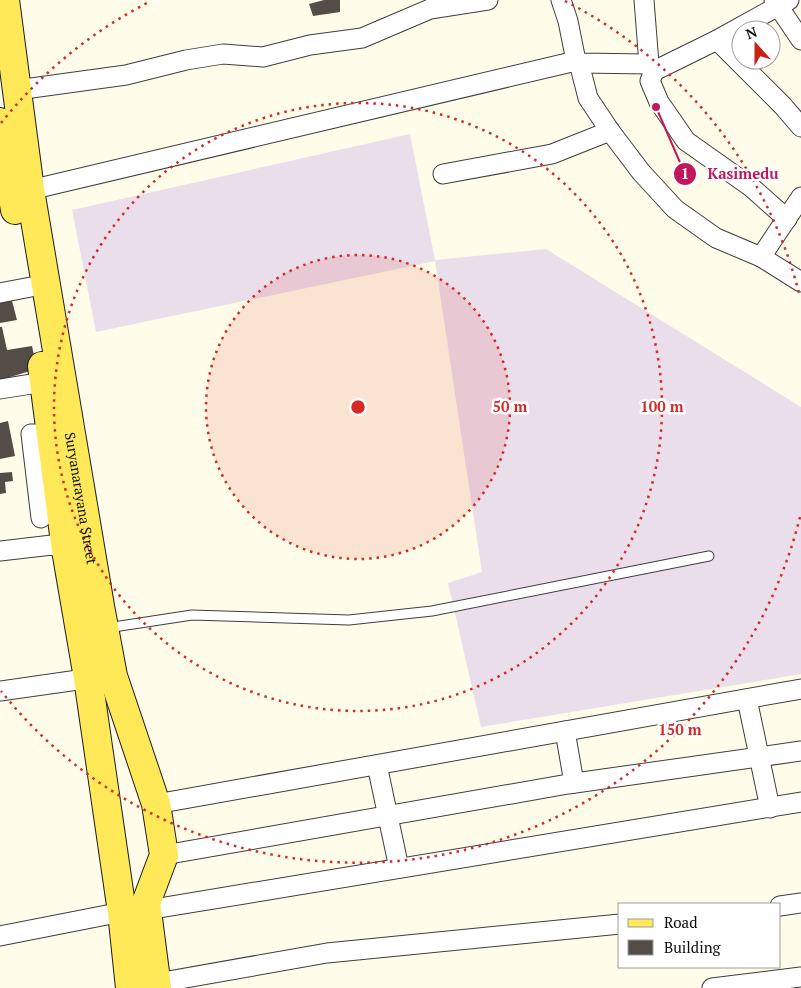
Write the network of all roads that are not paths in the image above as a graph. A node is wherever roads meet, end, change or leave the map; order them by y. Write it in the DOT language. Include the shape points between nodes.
graph roads {
  1 [pos="488,0"];
  2 [pos="560,0"];
  3 [pos="644,0"];
  4 [pos="9,1"];
  5 [pos="780,2"];
  6 [pos="428,5"];
  7 [pos="717,40"];
  8 [pos="801,40"];
  9 [pos="578,62"];
  10 [pos="652,67"];
  11 [pos="17,90"];
  12 [pos="0,122"];
  13 [pos="801,127"];
  14 [pos="610,131"];
  15 [pos="443,174"];
  16 [pos="30,190"];
  17 [pos="801,197"];
  18 [pos="786,219"];
  19 [pos="762,257"];
  20 [pos="801,282"];
  21 [pos="31,287"];
  22 [pos="0,293"];
  23 [pos="44,382"];
  24 [pos="0,388"];
  25 [pos="50,434"];
  26 [pos="42,518"];
  27 [pos="66,550"];
  28 [pos="0,551"];
  29 [pos="709,556"];
  30 [pos="104,628"];
  31 [pos="101,677"];
  32 [pos="801,689"];
  33 [pos="0,691"];
  34 [pos="747,699"];
  35 [pos="565,731"];
  36 [pos="801,751"];
  37 [pos="759,757"];
  38 [pos="377,764"];
  39 [pos="574,783"];
  40 [pos="801,802"];
  41 [pos="156,804"];
  42 [pos="770,808"];
  43 [pos="388,816"];
  44 [pos="164,856"];
  45 [pos="399,868"];
  46 [pos="801,903"];
  47 [pos="781,906"];
  48 [pos="135,911"];
  49 [pos="618,924"];
  50 [pos="0,936"];
  51 [pos="801,976"];
  52 [pos="770,984"];
  53 [pos="157,986"];
  54 [pos="130,988"];
  55 [pos="712,988"];
  1 -- 6 [label="street"];
  2 -- 9 [label="street"];
  3 -- 10 [label="street"];
  4 -- 11 [label="main road, Suryanarayana Street"];
  5 -- 7 [label="street"];
  5 -- 8 [label="street"];
  6 -- 11 [label="street" via="362,38 310,45 263,57 223,54 126,75"];
  7 -- 10 [label="street"];
  7 -- 13 [label="street"];
  9 -- 10 [label="street"];
  9 -- 14 [label="street" via="588,98"];
  9 -- 16 [label="street"];
  10 -- 18 [label="street" via="650,81 659,102 686,141 751,187"];
  11 -- 16 [label="main road, Suryanarayana Street"];
  12 -- 21 [label="main road, Suryanarayana Street"];
  14 -- 15 [label="street" via="552,154"];
  14 -- 19 [label="street" via="641,172 676,209 716,238"];
  16 -- 30 [label="main road, Suryanarayana Street"];
  17 -- 18 [label="street"];
  18 -- 19 [label="street"];
  19 -- 20 [label="street"];
  21 -- 22 [label="street"];
  21 -- 23 [label="main road, Suryanarayana Street"];
  23 -- 24 [label="street"];
  23 -- 25 [label="main road, Suryanarayana Street"];
  25 -- 26 [label="street" via="31,434"];
  25 -- 27 [label="main road, Suryanarayana Street"];
  27 -- 28 [label="street" via="52,545"];
  27 -- 31 [label="main road, Suryanarayana Street"];
  29 -- 30 [label="lane" via="423,612 349,620 192,615"];
  30 -- 31 [label="main road, Suryanarayana Street"];
  31 -- 33 [label="street"];
  31 -- 41 [label="main road, Suryanarayana Street"];
  31 -- 48 [label="main road, Suryanarayana Street"];
  32 -- 34 [label="street"];
  34 -- 35 [label="street"];
  34 -- 37 [label="street"];
  35 -- 38 [label="street"];
  35 -- 39 [label="street"];
  36 -- 37 [label="street"];
  37 -- 39 [label="street"];
  37 -- 42 [label="street"];
  38 -- 41 [label="street"];
  38 -- 43 [label="street"];
  39 -- 43 [label="street"];
  40 -- 42 [label="street"];
  41 -- 44 [label="main road, Suryanarayana Street"];
  42 -- 45 [label="street"];
  43 -- 44 [label="street"];
  43 -- 45 [label="street"];
  44 -- 48 [label="main road, Suryanarayana Street" via="146,903"];
  45 -- 48 [label="street"];
  46 -- 47 [label="street"];
  48 -- 50 [label="street"];
  48 -- 53 [label="main road, Suryanarayana Street"];
  48 -- 54 [label="main road, Suryanarayana Street"];
  49 -- 53 [label="street" via="327,953"];
  51 -- 52 [label="street"];
  52 -- 55 [label="street"];
}
